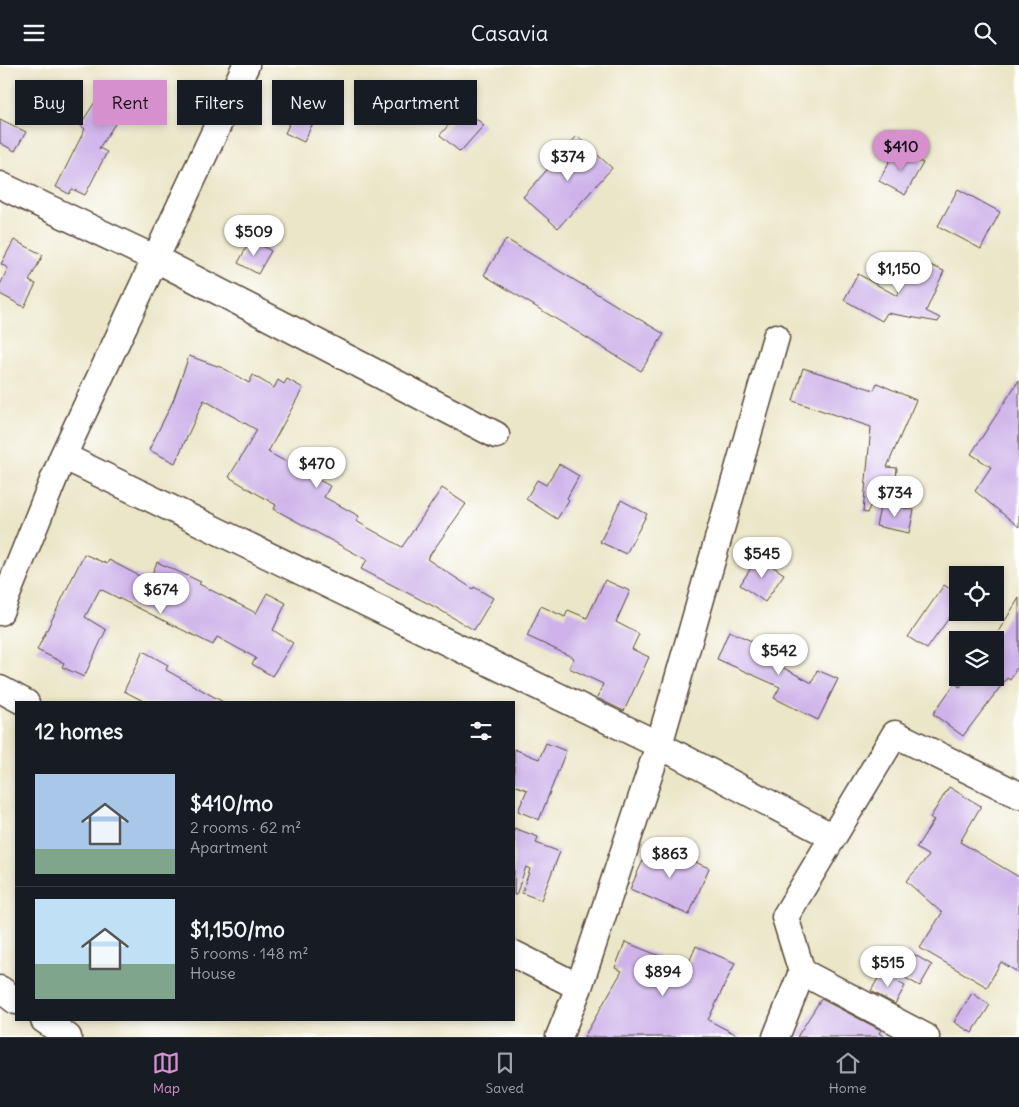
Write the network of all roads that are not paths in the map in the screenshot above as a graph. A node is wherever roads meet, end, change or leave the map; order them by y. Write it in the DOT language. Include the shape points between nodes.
graph roads {
  1 [pos="246,65"];
  2 [pos="0,185"];
  3 [pos="156,259"];
  4 [pos="776,337"];
  5 [pos="496,435"];
  6 [pos="63,456"];
  7 [pos="0,612"];
  8 [pos="0,689"];
  9 [pos="22,701"];
  10 [pos="659,745"];
  11 [pos="1019,795"];
  12 [pos="833,837"];
  13 [pos="515,955"];
  14 [pos="802,972"];
  15 [pos="578,987"];
  16 [pos="0,989"];
  17 [pos="15,1000"];
  18 [pos="45,1021"];
  19 [pos="68,1037"];
  20 [pos="559,1037"];
  21 [pos="776,1037"];
  22 [pos="926,1037"];
  1 -- 3 [label="street"];
  2 -- 3 [label="street"];
  3 -- 5 [label="street"];
  3 -- 6 [label="street"];
  4 -- 10 [label="street"];
  6 -- 7 [label="street"];
  6 -- 10 [label="street"];
  8 -- 9 [label="street"];
  10 -- 12 [label="street"];
  10 -- 15 [label="street"];
  11 -- 12 [label="street" via="895,734"];
  12 -- 14 [label="street" via="785,917"];
  13 -- 15 [label="street"];
  14 -- 21 [label="street"];
  14 -- 22 [label="street"];
  15 -- 20 [label="street"];
  16 -- 17 [label="street"];
  18 -- 19 [label="street"];
}
